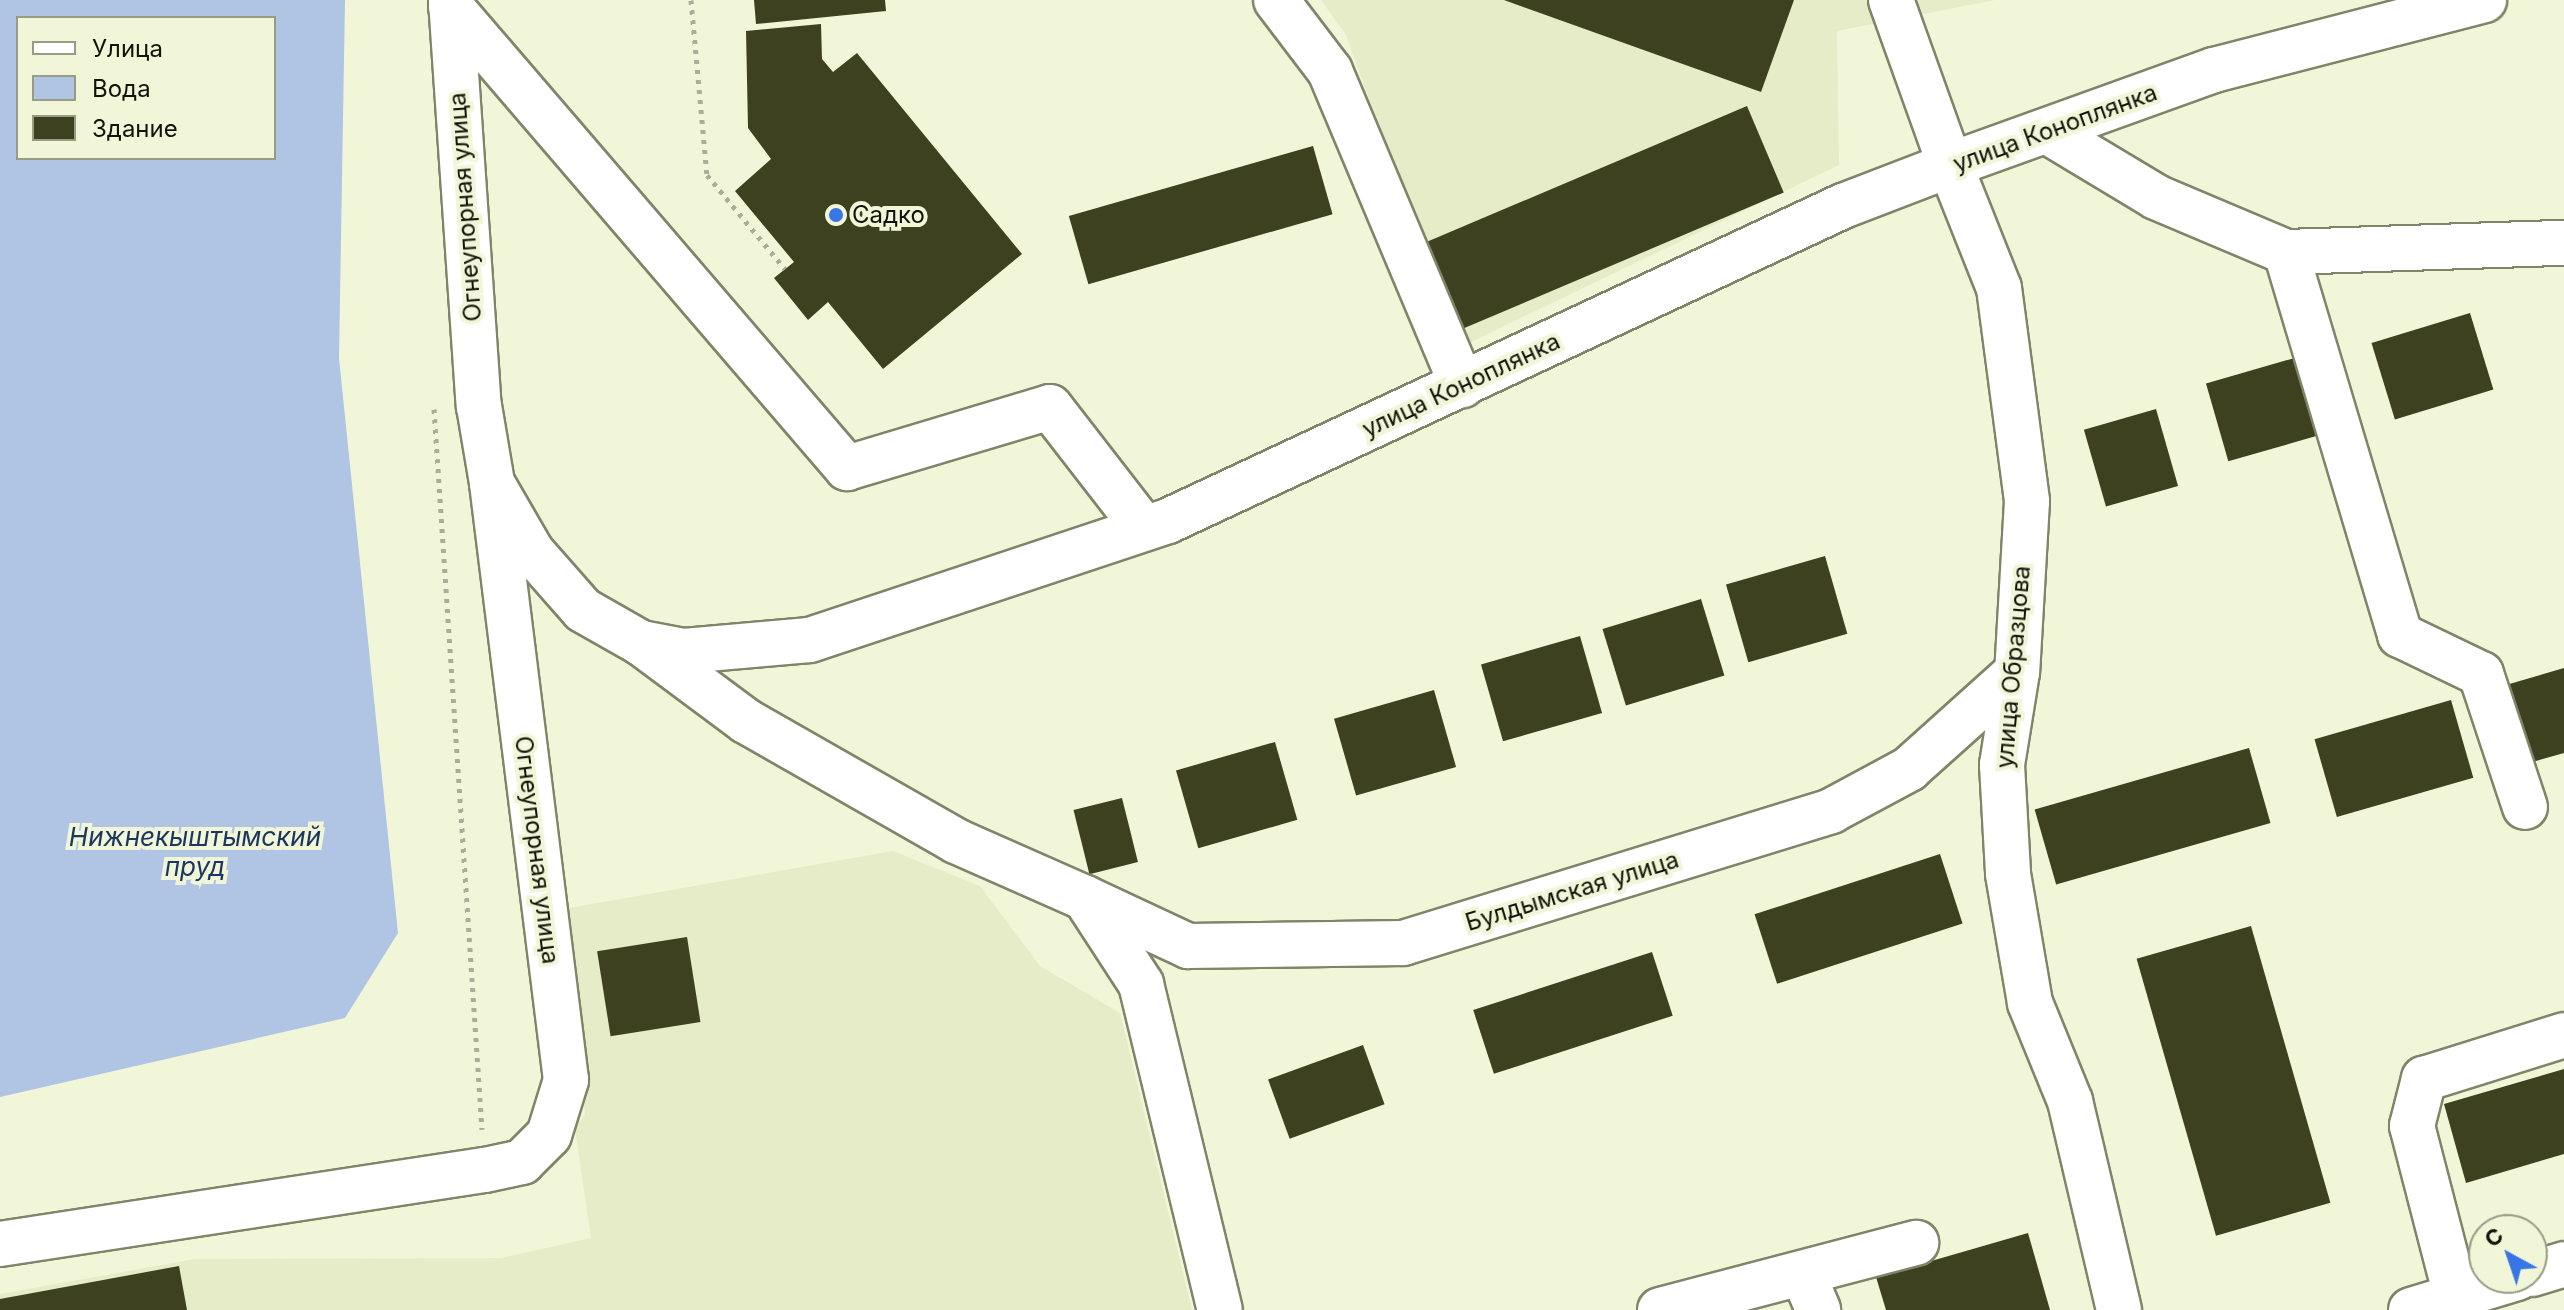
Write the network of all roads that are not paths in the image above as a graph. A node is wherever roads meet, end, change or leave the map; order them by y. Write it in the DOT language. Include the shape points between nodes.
graph roads {
  1 [pos="1276,0"];
  2 [pos="1891,0"];
  3 [pos="2484,0"];
  4 [pos="451,3"];
  5 [pos="2048,132"];
  6 [pos="1950,165"];
  7 [pos="2564,243"];
  8 [pos="2286,252"];
  9 [pos="1462,385"];
  10 [pos="492,483"];
  11 [pos="1144,528"];
  12 [pos="641,643"];
  13 [pos="2017,672"];
  14 [pos="2525,807"];
  15 [pos="1085,898"];
  16 [pos="2564,1035"];
  17 [pos="1916,1243"];
  18 [pos="0,1244"];
  19 [pos="1810,1292"];
  20 [pos="2468,1292"];
  21 [pos="2456,1296"];
  22 [pos="1220,1310"];
  23 [pos="1660,1310"];
  24 [pos="2119,1310"];
  25 [pos="2411,1310"];
  1 -- 9 [label="street" via="1330,71"];
  2 -- 6 [label="street, улица Образцова"];
  3 -- 5 [label="street, улица Коноплянка" via="2214,70"];
  4 -- 10 [label="street, Огнеупорная улица" via="479,406"];
  4 -- 11 [label="street" via="847,468 1050,407"];
  5 -- 6 [label="street, улица Коноплянка"];
  5 -- 8 [label="street" via="2156,197"];
  6 -- 9 [label="street, улица Коноплянка" via="1843,206"];
  6 -- 13 [label="street, улица Образцова" via="2001,304 2027,501"];
  7 -- 8 [label="street"];
  8 -- 14 [label="street" via="2400,635 2481,674"];
  9 -- 11 [label="street, улица Коноплянка"];
  10 -- 12 [label="street, улица Коноплянка" via="532,552 583,610"];
  10 -- 18 [label="street, Огнеупорная улица" via="566,1080 549,1135 522,1162 485,1170"];
  11 -- 12 [label="street, улица Коноплянка" via="1038,570 810,640 684,651"];
  12 -- 15 [label="street, Булдымская улица" via="746,721 956,841"];
  13 -- 15 [label="street, Булдымская улица" via="1909,769 1831,811 1403,943 1188,946"];
  13 -- 24 [label="street, улица Образцова" via="2002,765 2008,874 2030,1003 2070,1101"];
  15 -- 22 [label="street" via="1141,984"];
  16 -- 21 [label="street" via="2424,1079 2412,1126"];
  17 -- 19 [label="street"];
  19 -- 23 [label="street"];
  20 -- 21 [label="street"];
  21 -- 25 [label="street"];
}
